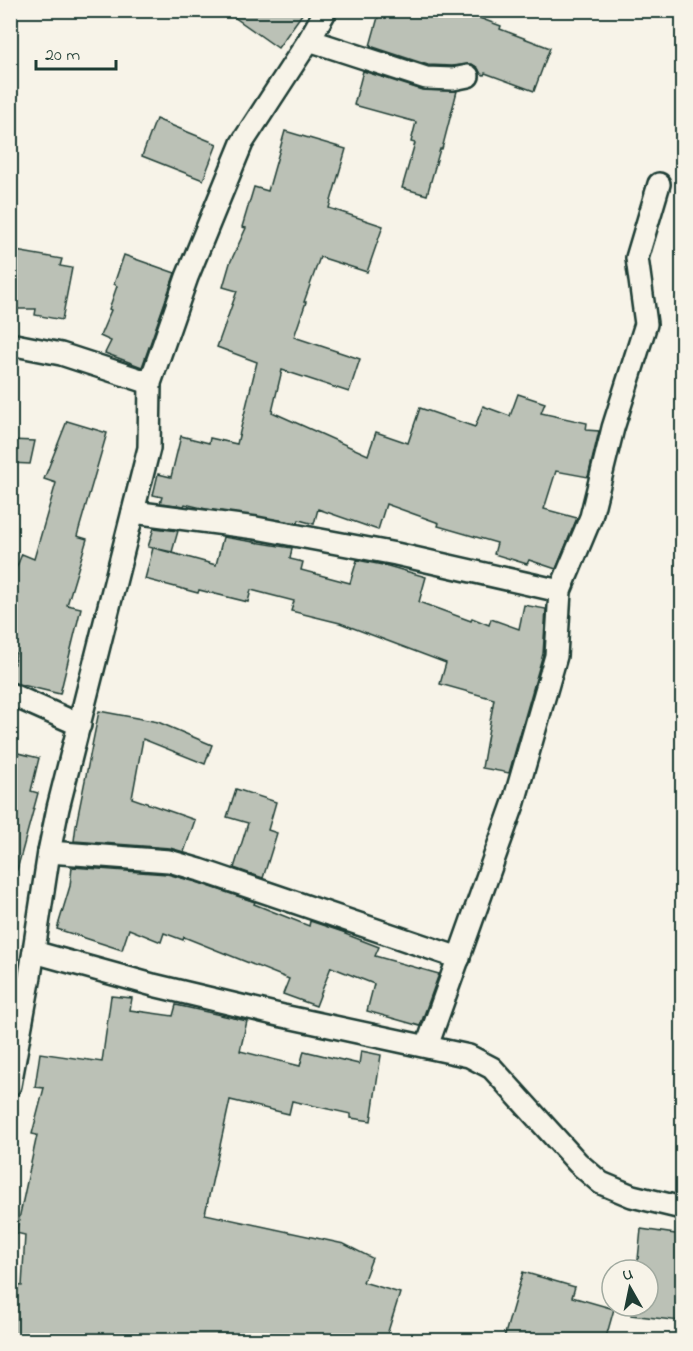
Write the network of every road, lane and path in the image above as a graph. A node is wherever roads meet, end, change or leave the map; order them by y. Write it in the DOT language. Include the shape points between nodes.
graph roads {
  1 [pos="326,10"];
  2 [pos="309,40"];
  3 [pos="468,76"];
  4 [pos="659,184"];
  5 [pos="10,344"];
  6 [pos="150,383"];
  7 [pos="133,512"];
  8 [pos="560,591"];
  9 [pos="10,694"];
  10 [pos="80,724"];
  11 [pos="49,852"];
  12 [pos="34,951"];
  13 [pos="459,958"];
  14 [pos="20,973"];
  15 [pos="427,1046"];
  16 [pos="10,1085"];
  17 [pos="682,1209"];
  1 -- 2 [label="street"];
  2 -- 3 [label="street" via="426,78"];
  2 -- 6 [label="street" via="242,143 191,267"];
  4 -- 8 [label="street" via="637,258 646,324 613,428 591,517"];
  5 -- 6 [label="street" via="61,354"];
  6 -- 7 [label="street" via="149,448"];
  7 -- 8 [label="street" via="255,528"];
  7 -- 10 [label="street"];
  8 -- 13 [label="street" via="556,656 514,802"];
  9 -- 10 [label="street"];
  10 -- 11 [label="street"];
  11 -- 12 [label="street"];
  11 -- 13 [label="street" via="169,861"];
  12 -- 14 [label="street"];
  12 -- 15 [label="street" via="153,985"];
  13 -- 15 [label="street"];
  14 -- 16 [label="street"];
  15 -- 17 [label="street" via="469,1056 492,1068 601,1183"];
}
